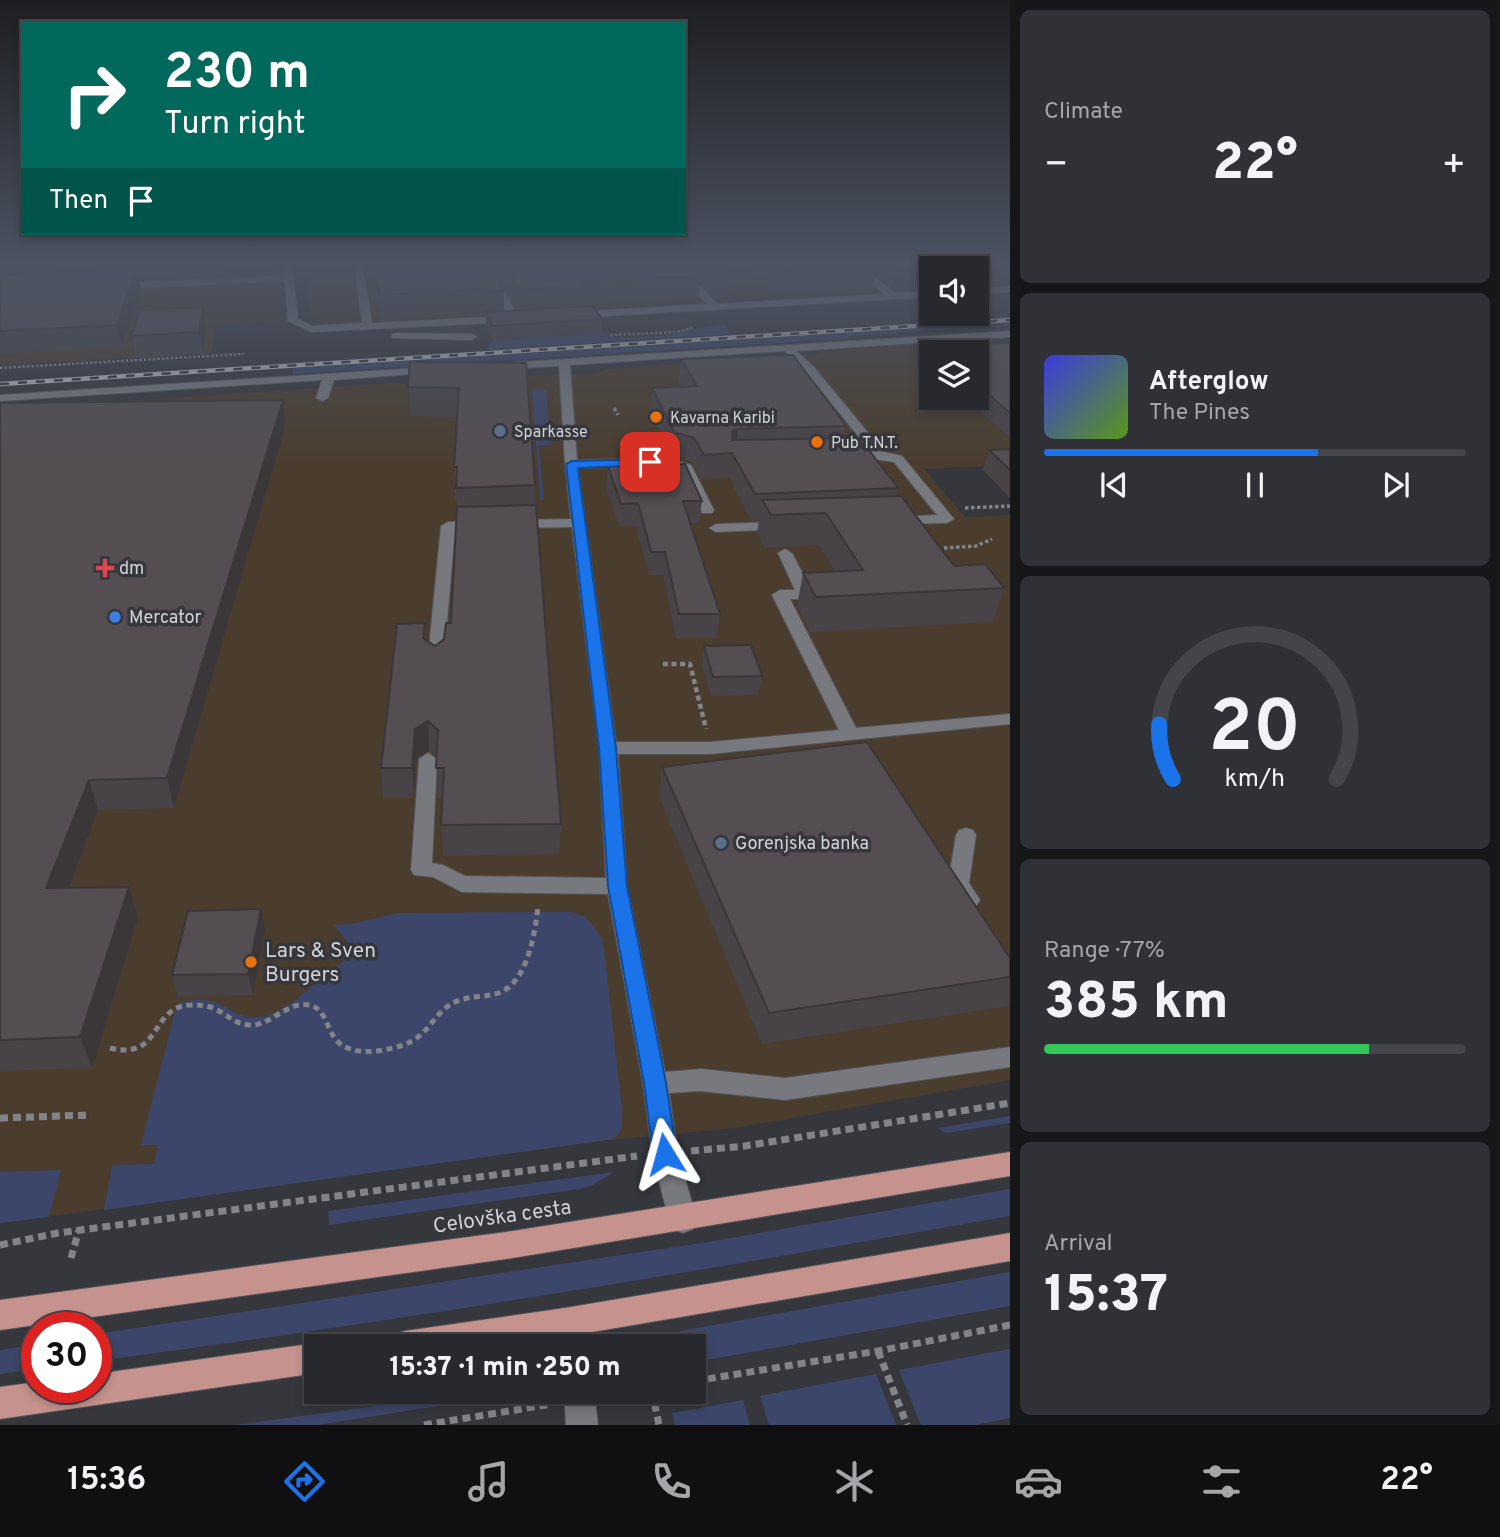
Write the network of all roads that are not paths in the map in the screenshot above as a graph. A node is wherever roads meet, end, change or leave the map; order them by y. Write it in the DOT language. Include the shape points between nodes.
graph roads {
  1 [pos="375,332"];
  2 [pos="1010,334"];
  3 [pos="472,337"];
  4 [pos="786,347"];
  5 [pos="564,362"];
  6 [pos="496,366"];
  7 [pos="444,369"];
  8 [pos="329,376"];
  9 [pos="0,398"];
  10 [pos="322,398"];
  11 [pos="880,455"];
  12 [pos="853,456"];
  13 [pos="572,464"];
  14 [pos="707,510"];
  15 [pos="880,522"];
  16 [pos="579,523"];
  17 [pos="798,525"];
  18 [pos="716,528"];
  19 [pos="785,554"];
  20 [pos="435,667"];
  21 [pos="1010,719"];
  22 [pos="851,736"];
  23 [pos="608,748"];
  24 [pos="428,759"];
  25 [pos="966,835"];
  26 [pos="617,886"];
  27 [pos="981,917"];
  28 [pos="1010,1057"];
  29 [pos="655,1083"];
  30 [pos="1010,1164"];
  31 [pos="683,1220"];
  32 [pos="1010,1247"];
  33 [pos="0,1315"];
  34 [pos="567,1334"];
  35 [pos="304,1361"];
  36 [pos="0,1403"];
  1 -- 3 [label="street" via="377,336"];
  2 -- 4 [label="street"];
  4 -- 5 [label="street"];
  4 -- 11 [label="street" via="809,368"];
  5 -- 6 [label="street"];
  5 -- 13 [label="street"];
  7 -- 8 [label="street"];
  8 -- 9 [label="street"];
  8 -- 10 [label="street"];
  11 -- 12 [label="street"];
  11 -- 15 [label="street" via="898,459 947,519"];
  13 -- 14 [label="street" via="669,462 687,468"];
  13 -- 16 [label="street"];
  16 -- 20 [label="street" via="448,526"];
  16 -- 23 [label="street"];
  17 -- 18 [label="street"];
  19 -- 22 [label="street" via="805,594 779,595"];
  21 -- 22 [label="street"];
  22 -- 23 [label="street" via="710,748"];
  23 -- 26 [label="street"];
  24 -- 26 [label="street" via="421,870 436,870 462,884"];
  25 -- 27 [label="street" via="958,884"];
  26 -- 29 [label="street"];
  28 -- 29 [label="street" via="785,1089 701,1080"];
  29 -- 31 [label="street" via="665,1154"];
  30 -- 31 [label="main road, Celovška cesta"];
  31 -- 33 [label="main road, Celovška cesta"];
  32 -- 34 [label="main road"];
  35 -- 36 [label="main road"];
}
